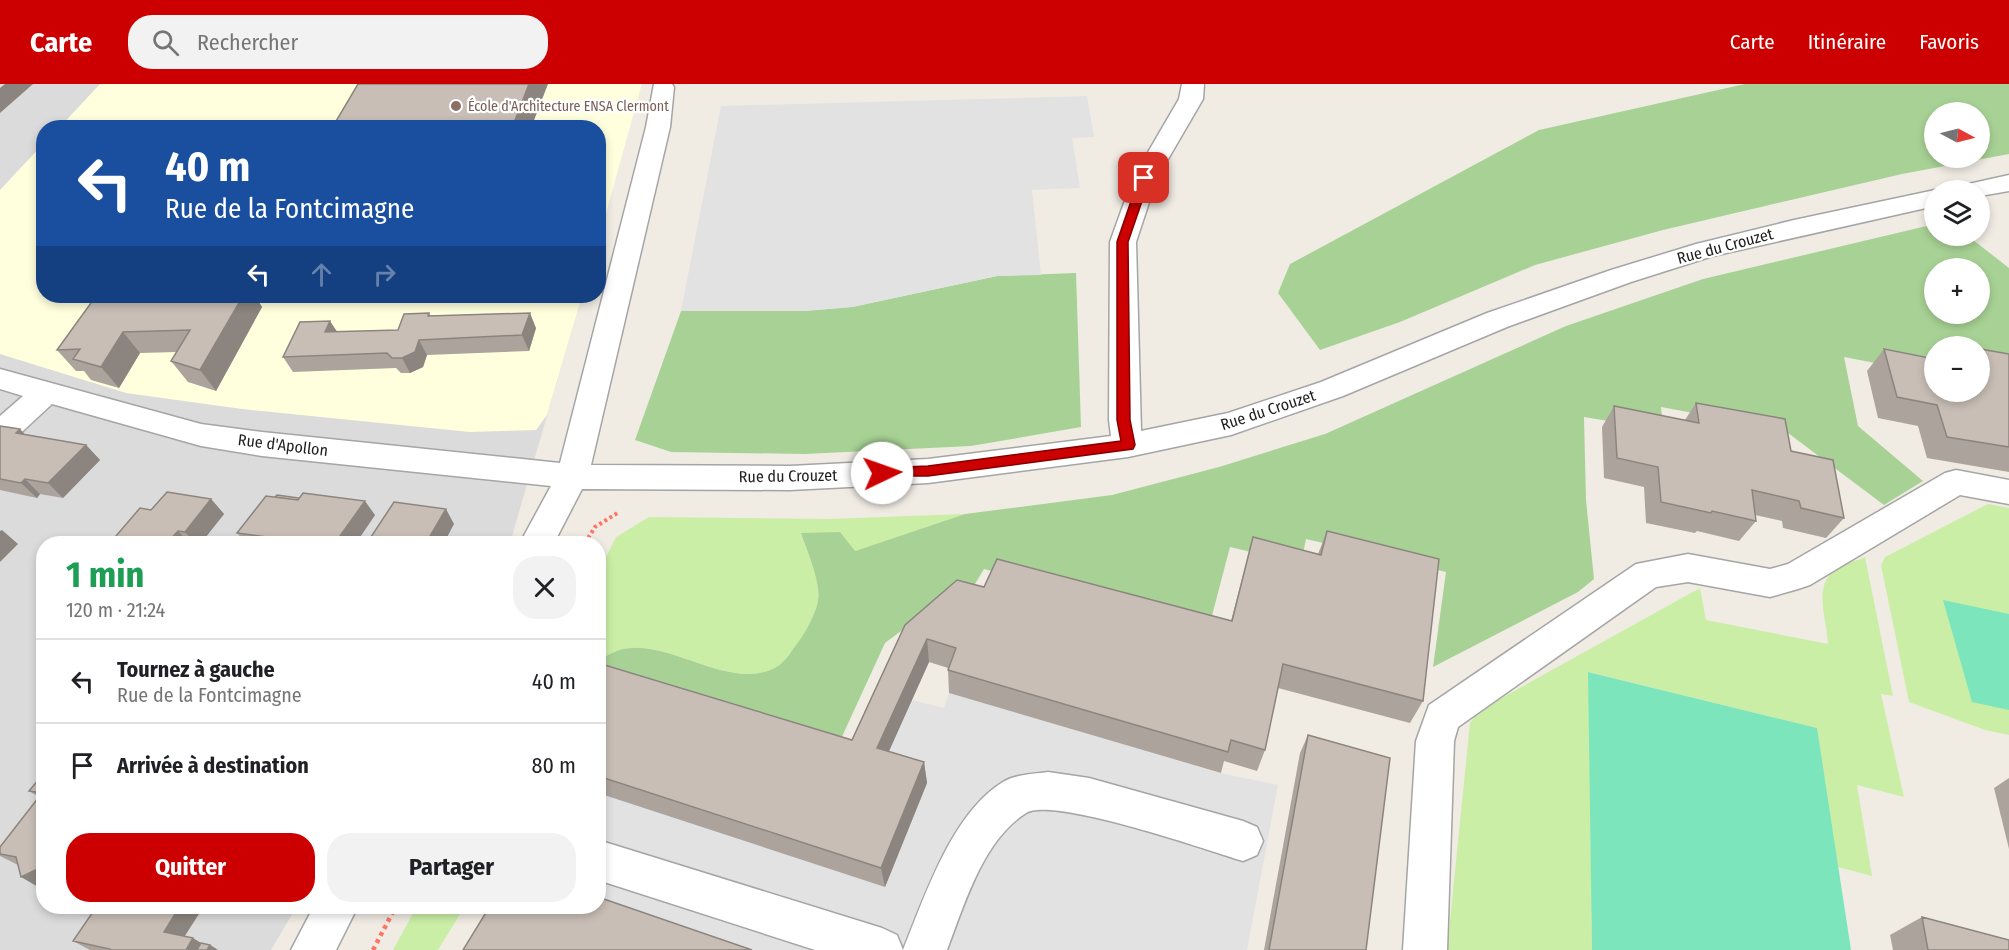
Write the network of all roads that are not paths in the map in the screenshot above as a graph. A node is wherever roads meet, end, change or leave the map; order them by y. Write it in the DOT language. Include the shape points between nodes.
graph roads {
  1 [pos="1193,84"];
  2 [pos="663,87"];
  3 [pos="2009,183"];
  4 [pos="1990,187"];
  5 [pos="1924,200"];
  6 [pos="0,379"];
  7 [pos="48,391"];
  8 [pos="0,434"];
  9 [pos="1128,445"];
  10 [pos="573,475"];
  11 [pos="2009,492"];
  12 [pos="541,536"];
  13 [pos="1243,841"];
  14 [pos="606,863"];
  15 [pos="333,914"];
  16 [pos="313,950"];
  17 [pos="882,950"];
  18 [pos="925,950"];
  19 [pos="1425,950"];
  1 -- 9 [label="street" via="1191,99 1144,178 1123,242 1124,420"];
  2 -- 10 [label="street" via="658,127"];
  3 -- 4 [label="street"];
  5 -- 9 [label="street, Rue du Crouzet" via="1694,253 1497,320 1332,389 1231,424"];
  6 -- 7 [label="street, Rue d'Apollon"];
  7 -- 8 [label="street"];
  7 -- 10 [label="street, Rue d'Apollon" via="201,435"];
  9 -- 10 [label="street, Rue du Crouzet" via="928,471 789,478"];
  10 -- 12 [label="street"];
  11 -- 19 [label="street" via="1956,482 1798,575 1770,583 1688,568 1648,574 1442,717 1435,741"];
  13 -- 18 [label="street" via="1089,797 1048,790 1017,795 981,828 950,886"];
  14 -- 17 [label="street"];
  15 -- 16 [label="street"];
}
